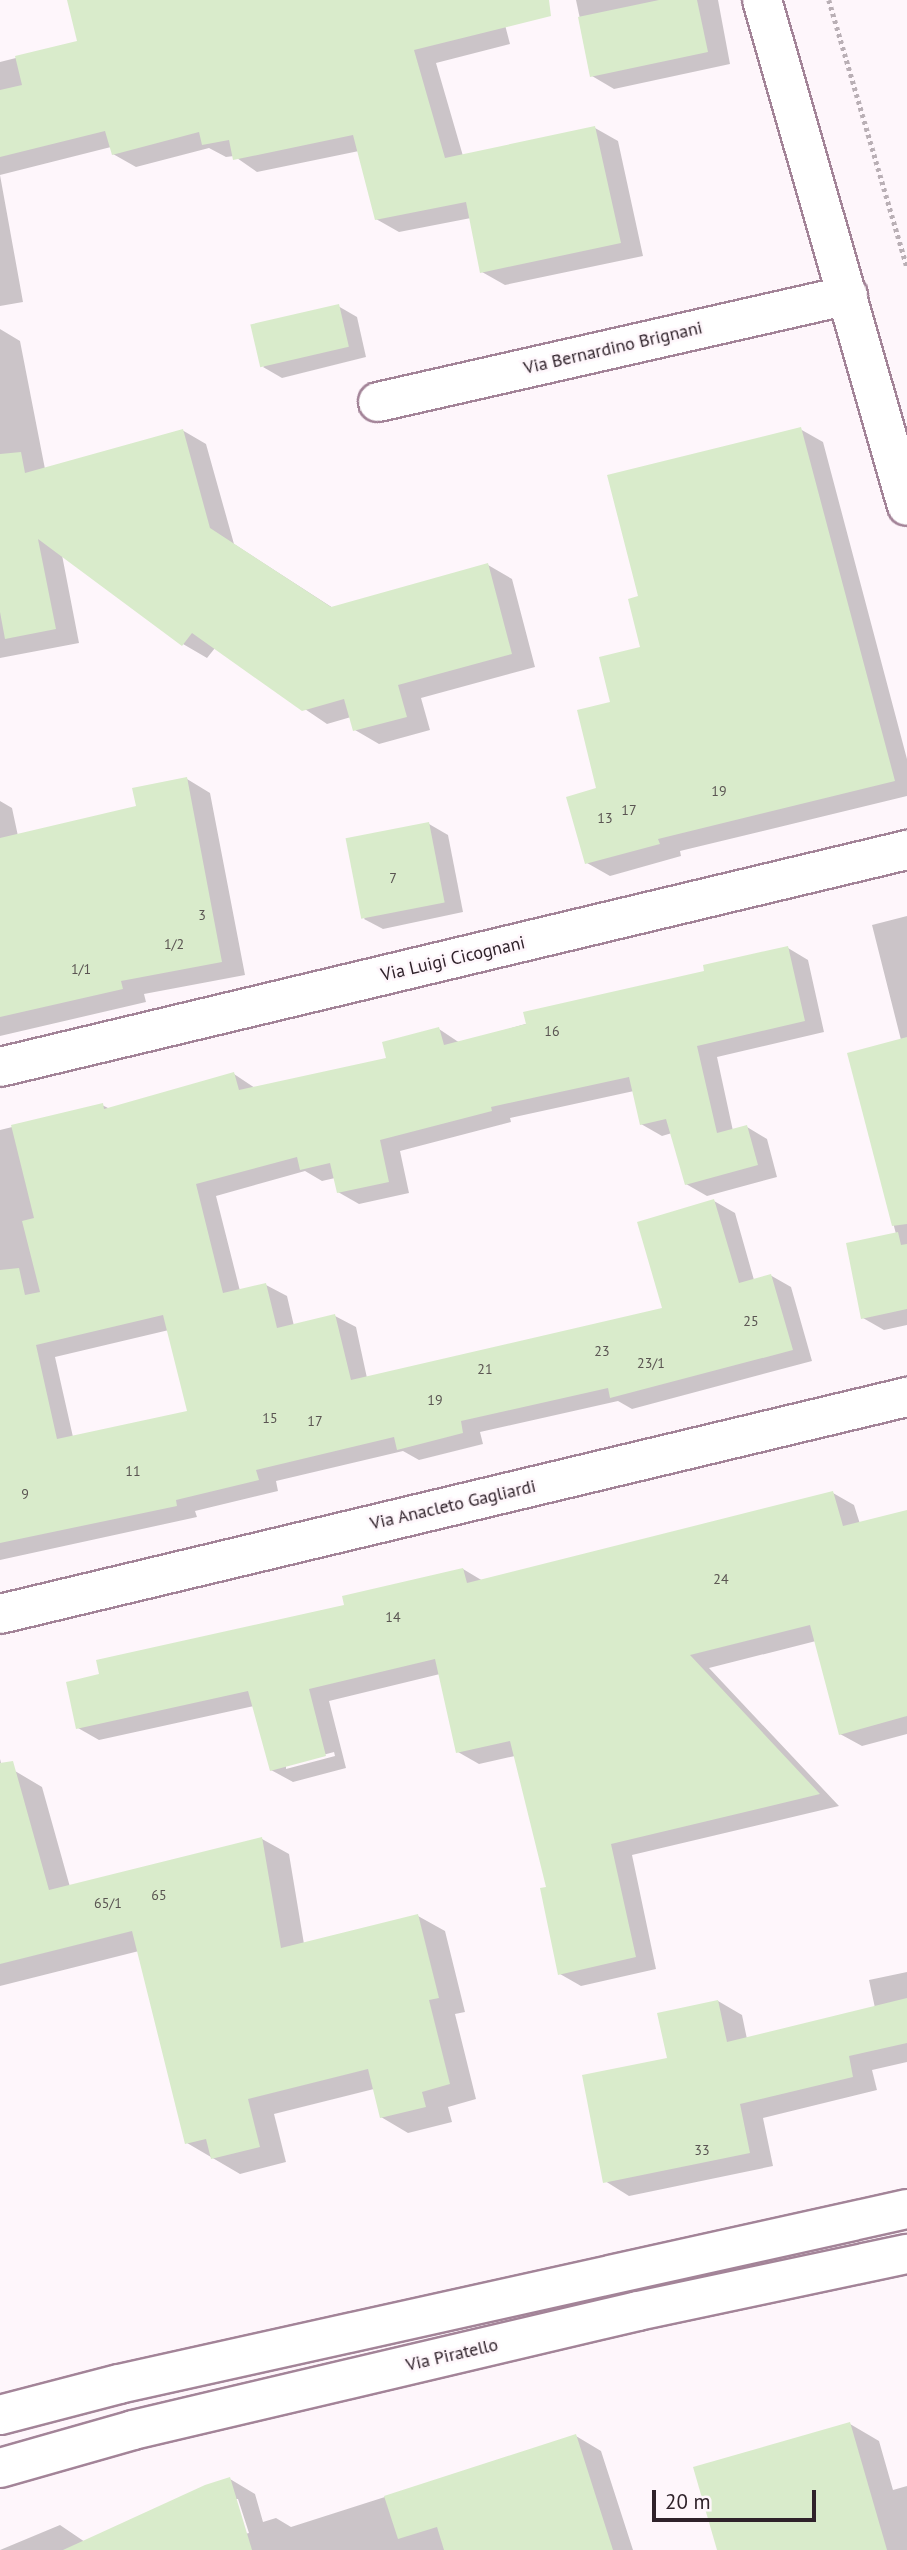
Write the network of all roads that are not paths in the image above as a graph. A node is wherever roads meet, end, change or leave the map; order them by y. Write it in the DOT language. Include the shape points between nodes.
graph roads {
  1 [pos="762,0"];
  2 [pos="848,295"];
  3 [pos="378,402"];
  4 [pos="907,506"];
  5 [pos="907,850"];
  6 [pos="0,1067"];
  7 [pos="907,1397"];
  8 [pos="0,1614"];
  9 [pos="907,2209"];
  10 [pos="907,2254"];
  11 [pos="0,2416"];
  12 [pos="0,2468"];
  1 -- 2 [label="street"];
  2 -- 3 [label="street, Via Bernardino Brignani"];
  2 -- 4 [label="street"];
  5 -- 6 [label="street, Via Luigi Cicognani"];
  7 -- 8 [label="street, Via Anacleto Gagliardi"];
  9 -- 11 [label="street" via="119,2384"];
  10 -- 12 [label="street, Via Piratello" via="638,2311 186,2417"];
}
